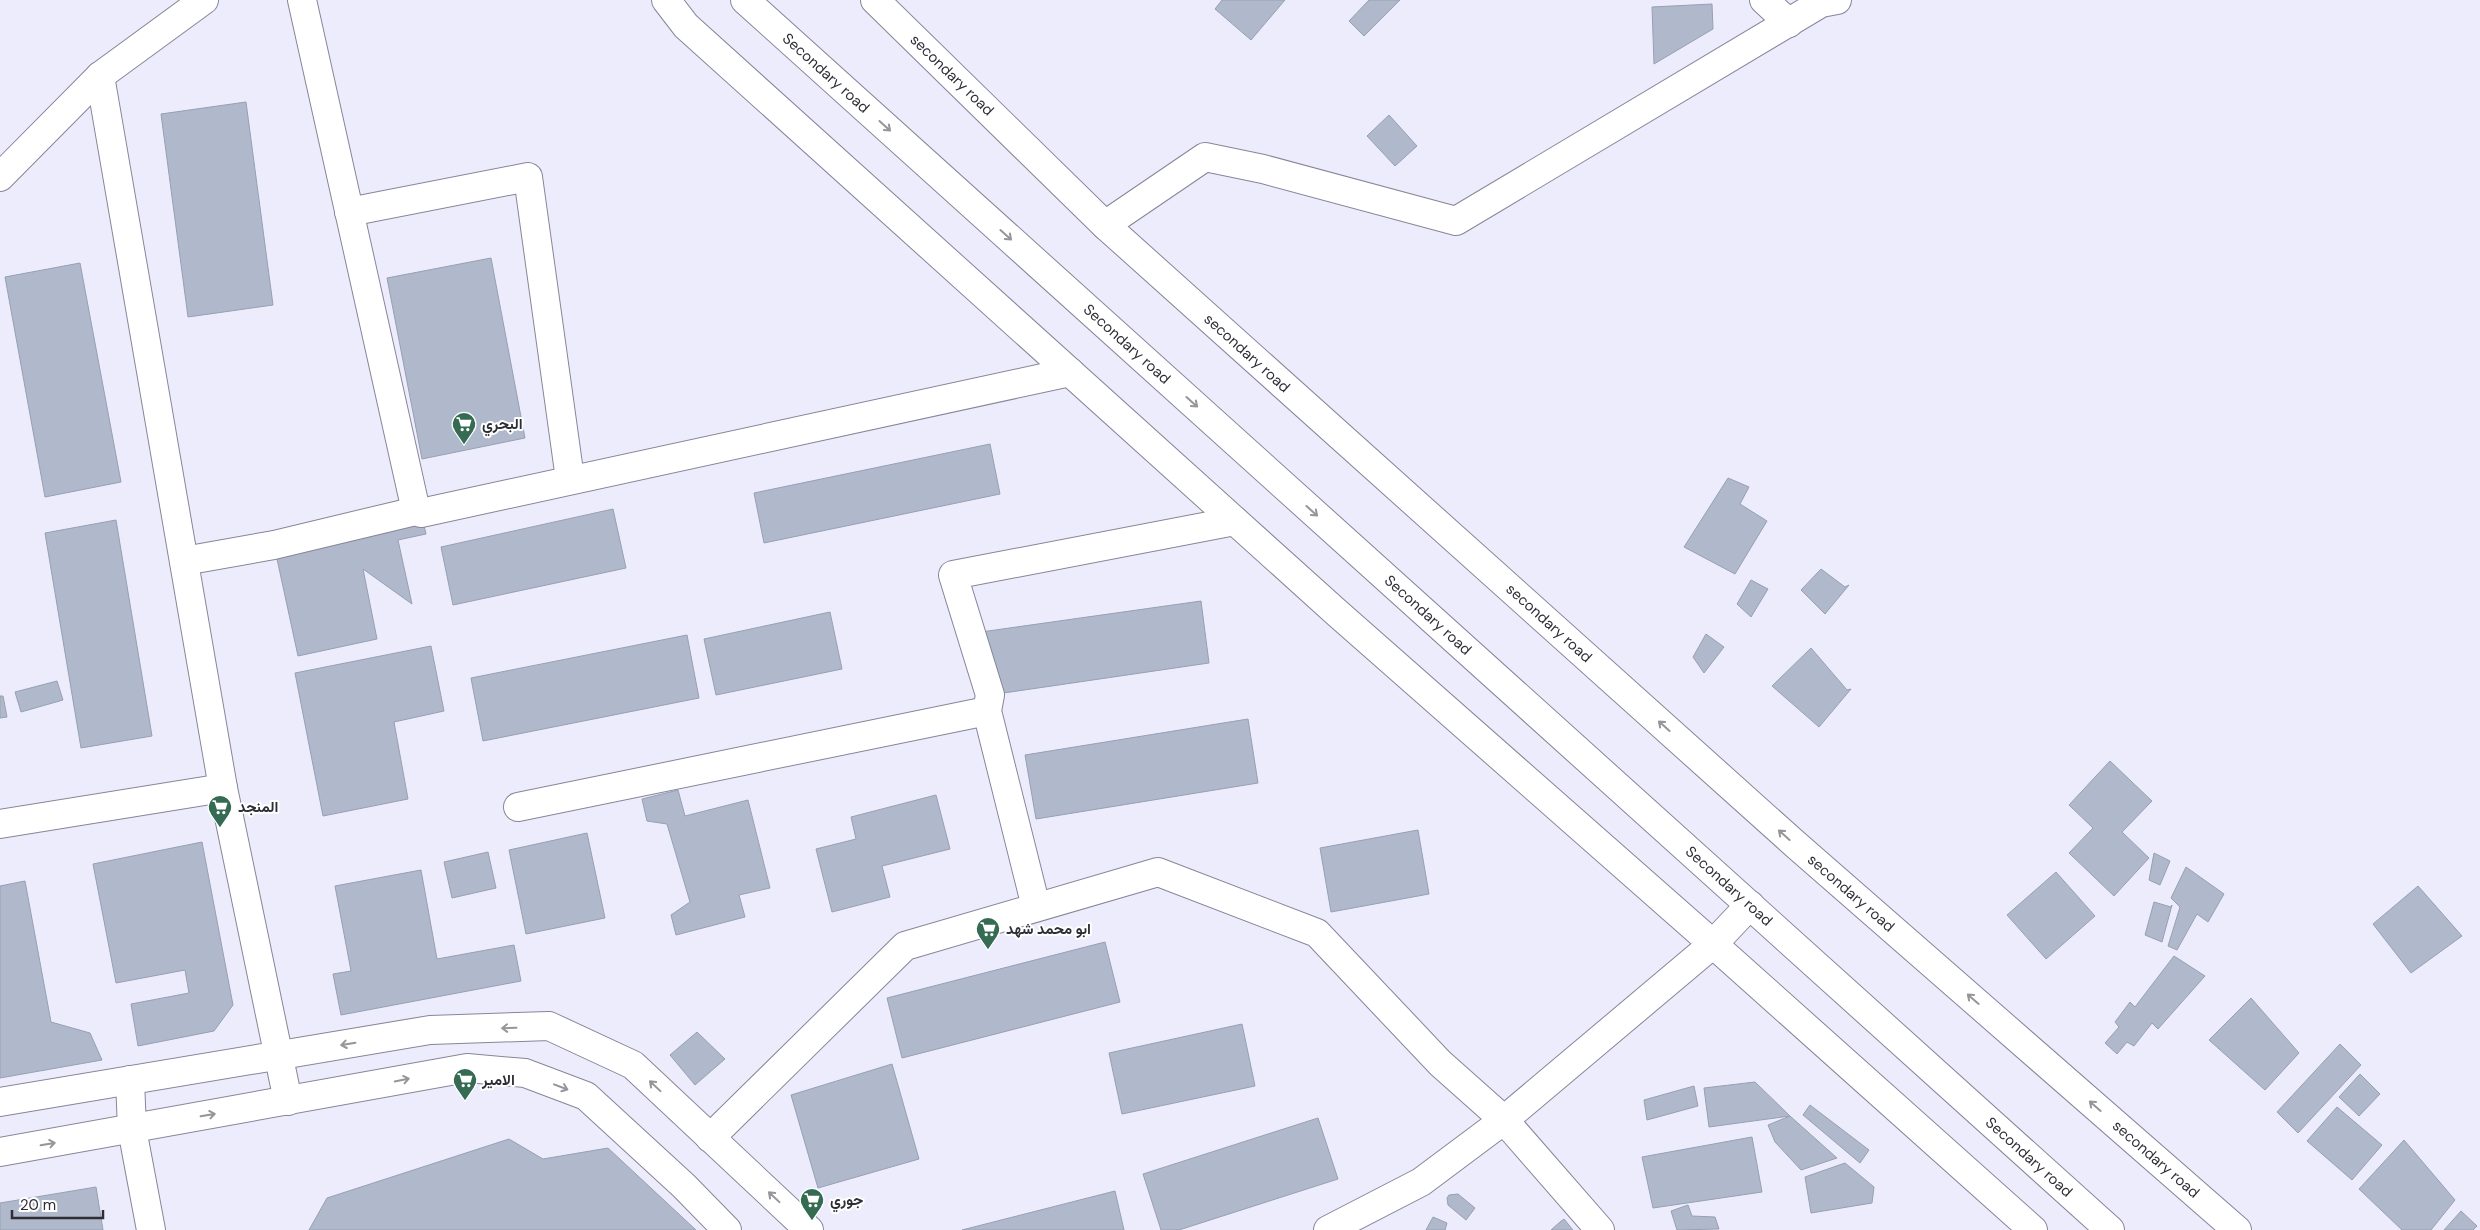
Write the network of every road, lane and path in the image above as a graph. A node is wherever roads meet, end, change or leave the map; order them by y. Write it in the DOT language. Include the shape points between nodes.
graph roads {
  1 [pos="204,0"];
  2 [pos="302,0"];
  3 [pos="666,0"];
  4 [pos="745,0"];
  5 [pos="875,0"];
  6 [pos="1764,0"];
  7 [pos="1837,0"];
  8 [pos="1789,23"];
  9 [pos="100,76"];
  10 [pos="0,177"];
  11 [pos="349,212"];
  12 [pos="1105,225"];
  13 [pos="1070,372"];
  14 [pos="570,479"];
  15 [pos="416,511"];
  16 [pos="1235,521"];
  17 [pos="184,561"];
  18 [pos="987,711"];
  19 [pos="223,788"];
  20 [pos="518,807"];
  21 [pos="0,824"];
  22 [pos="1750,905"];
  23 [pos="1036,907"];
  24 [pos="1713,944"];
  25 [pos="278,1055"];
  26 [pos="130,1080"];
  27 [pos="288,1101"];
  28 [pos="0,1102"];
  29 [pos="1504,1120"];
  30 [pos="132,1128"];
  31 [pos="710,1138"];
  32 [pos="0,1152"];
  33 [pos="152,1230"];
  34 [pos="727,1230"];
  35 [pos="809,1230"];
  36 [pos="1328,1230"];
  37 [pos="1600,1230"];
  38 [pos="2033,1230"];
  39 [pos="2110,1230"];
  40 [pos="2238,1230"];
  1 -- 9 [label="street"];
  2 -- 11 [label="street"];
  3 -- 13 [label="street" via="686,26"];
  4 -- 22 [label="street, Secondary road, one-way"];
  5 -- 12 [label="street, secondary road"];
  6 -- 8 [label="street"];
  7 -- 8 [label="street" via="1821,3"];
  8 -- 12 [label="street" via="1456,221 1263,169 1205,157"];
  9 -- 10 [label="street"];
  9 -- 17 [label="street"];
  11 -- 14 [label="street" via="528,177"];
  11 -- 15 [label="street"];
  40 -- 12 [label="street, secondary road, one-way" via="1795,844"];
  13 -- 14 [label="street"];
  13 -- 16 [label="street"];
  14 -- 15 [label="street" via="421,513"];
  15 -- 17 [label="street" via="274,545"];
  16 -- 18 [label="street" via="953,575 990,695"];
  16 -- 24 [label="street"];
  17 -- 19 [label="street"];
  18 -- 20 [label="street"];
  18 -- 23 [label="street"];
  19 -- 21 [label="street"];
  19 -- 25 [label="street"];
  22 -- 24 [label="street"];
  22 -- 39 [label="street, Secondary road"];
  23 -- 29 [label="street" via="1158,872 1317,933 1440,1063"];
  23 -- 31 [label="street" via="905,946"];
  24 -- 29 [label="street"];
  24 -- 38 [label="street"];
  25 -- 26 [label="street"];
  25 -- 27 [label="street"];
  31 -- 25 [label="street, one-way" via="633,1065 549,1026 430,1030"];
  26 -- 28 [label="street"];
  26 -- 30 [label="street"];
  30 -- 27 [label="street, one-way"];
  27 -- 34 [label="street, one-way" via="467,1068 525,1073 586,1096"];
  29 -- 36 [label="street" via="1421,1182"];
  29 -- 37 [label="street"];
  32 -- 30 [label="street, one-way"];
  30 -- 33 [label="street"];
  35 -- 31 [label="street, one-way"];
}
